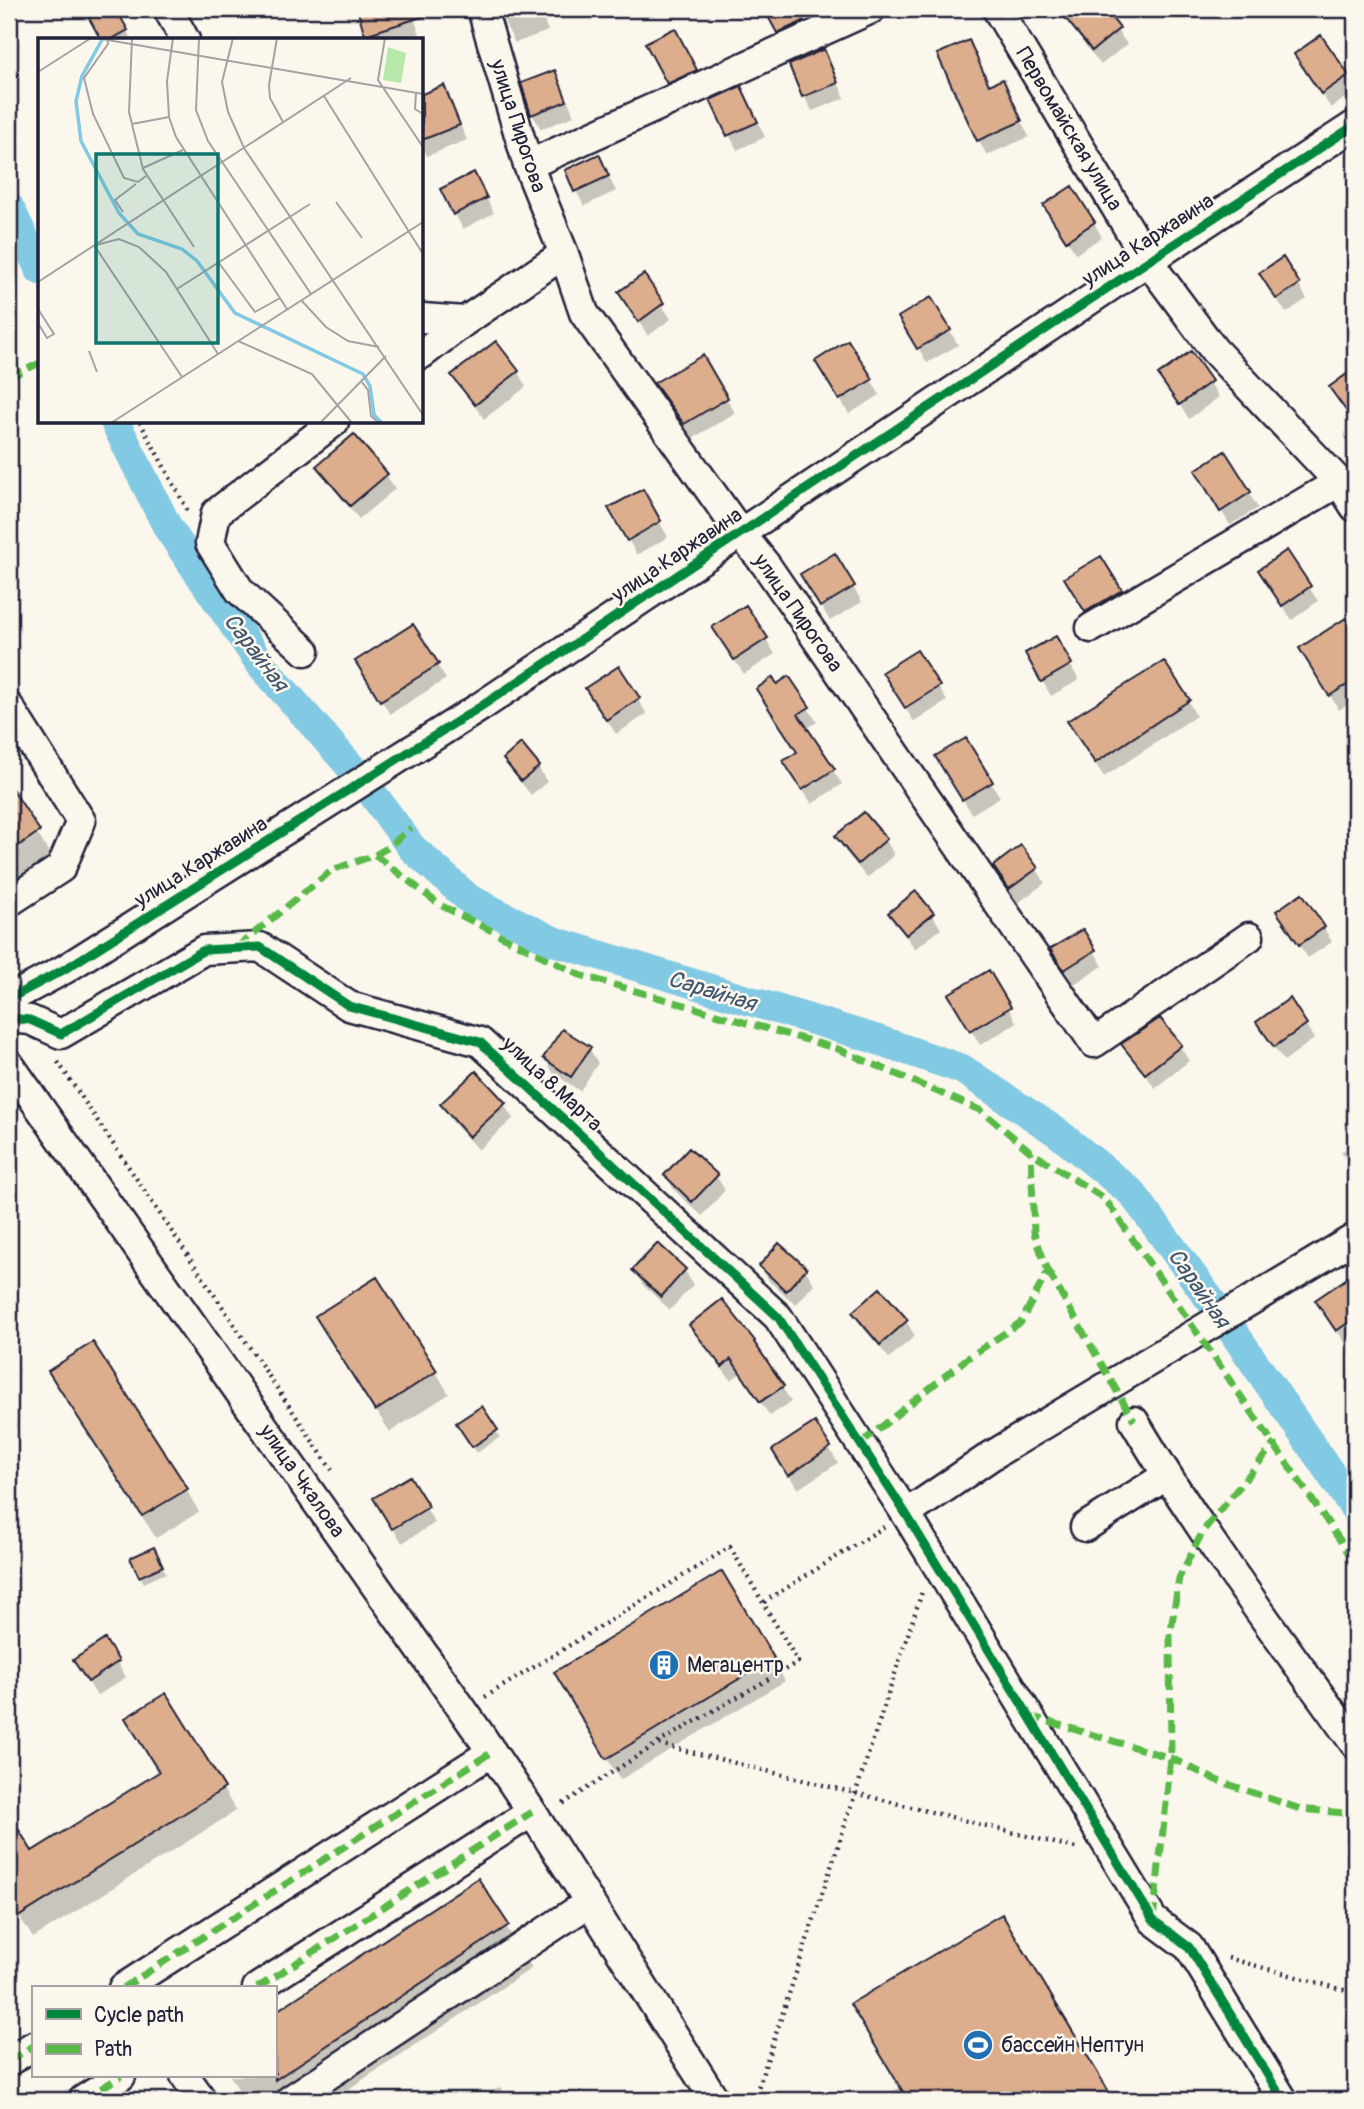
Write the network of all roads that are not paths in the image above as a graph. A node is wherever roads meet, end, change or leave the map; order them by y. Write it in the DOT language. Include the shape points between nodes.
graph roads {
  1 [pos="168,9"];
  2 [pos="482,9"];
  3 [pos="871,9"];
  4 [pos="997,9"];
  5 [pos="184,38"];
  6 [pos="1355,125"];
  7 [pos="528,165"];
  8 [pos="564,254"];
  9 [pos="1147,261"];
  10 [pos="424,318"];
  11 [pos="465,321"];
  12 [pos="424,352"];
  13 [pos="331,424"];
  14 [pos="1339,482"];
  15 [pos="1355,507"];
  16 [pos="741,534"];
  17 [pos="1091,628"];
  18 [pos="305,651"];
  19 [pos="9,707"];
  20 [pos="9,902"];
  21 [pos="1249,937"];
  22 [pos="9,999"];
  23 [pos="9,1018"];
  24 [pos="9,1063"];
  25 [pos="1355,1239"];
  26 [pos="1134,1421"];
  27 [pos="1166,1476"];
  28 [pos="906,1514"];
  29 [pos="1085,1527"];
  30 [pos="1355,1744"];
  31 [pos="492,1752"];
  32 [pos="532,1812"];
  33 [pos="590,1902"];
  34 [pos="128,1986"];
  35 [pos="260,1986"];
  36 [pos="32,2047"];
  37 [pos="9,2061"];
  38 [pos="118,2078"];
  39 [pos="187,2078"];
  40 [pos="83,2100"];
  41 [pos="202,2100"];
  42 [pos="289,2100"];
  43 [pos="715,2100"];
  44 [pos="1283,2100"];
  1 -- 5 [label="street"];
  2 -- 7 [label="street, улица Пирогова"];
  3 -- 7 [label="street"];
  4 -- 9 [label="street, Первомайская улица"];
  6 -- 9 [label="street, улица Каржавина"];
  7 -- 8 [label="street, улица Пирогова"];
  8 -- 11 [label="street"];
  8 -- 16 [label="street, улица Пирогова" via="584,313"];
  9 -- 14 [label="street, Первомайская улица" via="1214,350"];
  9 -- 16 [label="street, улица Каржавина"];
  10 -- 11 [label="street"];
  11 -- 12 [label="street"];
  13 -- 18 [label="street" via="216,513 210,543 240,591"];
  14 -- 15 [label="street, Первомайская улица"];
  14 -- 17 [label="street"];
  16 -- 21 [label="street, улица Пирогова" via="1094,1043"];
  16 -- 22 [label="street, улица Каржавина" via="480,707 65,969"];
  19 -- 20 [label="street" via="81,821 61,868"];
  23 -- 28 [label="street, улица 8 Марта" via="30,1020 61,1034 204,950 260,947 349,1006 480,1042 778,1317"];
  24 -- 31 [label="street, улица Чкалова"];
  25 -- 28 [label="street" via="991,1455"];
  26 -- 27 [label="street"];
  27 -- 29 [label="street"];
  27 -- 30 [label="street"];
  28 -- 44 [label="street, улица 8 Марта" via="1153,1920 1189,1947"];
  31 -- 32 [label="street, улица Чкалова"];
  31 -- 34 [label="street"];
  32 -- 33 [label="street, улица Чкалова"];
  32 -- 35 [label="street"];
  33 -- 42 [label="street"];
  33 -- 43 [label="street, улица Чкалова"];
  36 -- 37 [label="street"];
  38 -- 40 [label="street"];
  39 -- 41 [label="street"];
}
